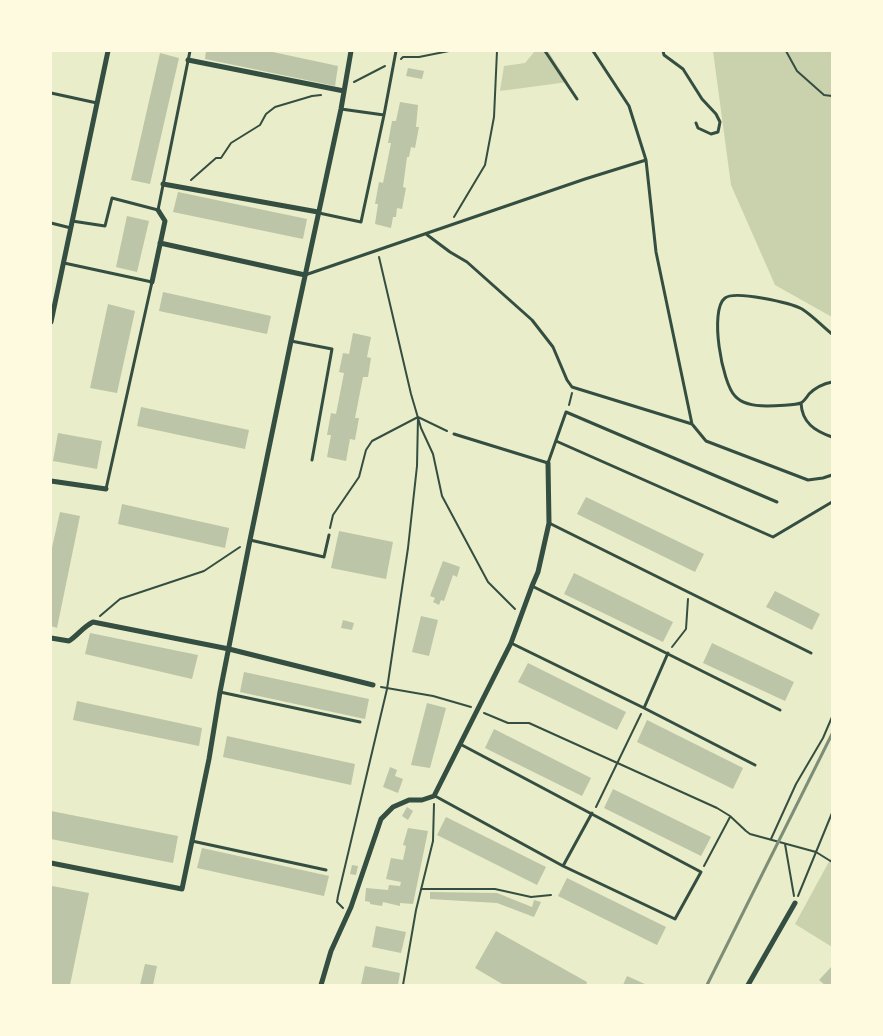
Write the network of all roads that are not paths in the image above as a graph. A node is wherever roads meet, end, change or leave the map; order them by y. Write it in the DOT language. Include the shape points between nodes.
graph roads {
  1 [pos="108,51"];
  2 [pos="190,51"];
  3 [pos="351,51"];
  4 [pos="396,51"];
  5 [pos="545,51"];
  6 [pos="593,51"];
  7 [pos="663,51"];
  8 [pos="188,60"];
  9 [pos="344,91"];
  10 [pos="51,93"];
  11 [pos="577,99"];
  12 [pos="97,103"];
  13 [pos="341,109"];
  14 [pos="384,115"];
  15 [pos="696,123"];
  16 [pos="646,160"];
  17 [pos="163,184"];
  18 [pos="158,210"];
  19 [pos="318,212"];
  20 [pos="72,221"];
  21 [pos="51,223"];
  22 [pos="71,228"];
  23 [pos="426,233"];
  24 [pos="160,243"];
  25 [pos="64,263"];
  26 [pos="305,275"];
  27 [pos="152,282"];
  28 [pos="51,322"];
  29 [pos="832,334"];
  30 [pos="291,341"];
  31 [pos="832,382"];
  32 [pos="801,403"];
  33 [pos="692,424"];
  34 [pos="454,434"];
  35 [pos="832,437"];
  36 [pos="556,441"];
  37 [pos="312,460"];
  38 [pos="548,463"];
  39 [pos="832,475"];
  40 [pos="51,481"];
  41 [pos="106,489"];
  42 [pos="776,502"];
  43 [pos="832,502"];
  44 [pos="549,523"];
  45 [pos="328,535"];
  46 [pos="250,540"];
  47 [pos="532,586"];
  48 [pos="51,638"];
  49 [pos="510,643"];
  50 [pos="229,650"];
  51 [pos="668,653"];
  52 [pos="811,654"];
  53 [pos="374,685"];
  54 [pos="220,692"];
  55 [pos="644,708"];
  56 [pos="780,710"];
  57 [pos="360,722"];
  58 [pos="460,744"];
  59 [pos="755,765"];
  60 [pos="434,796"];
  61 [pos="592,813"];
  62 [pos="192,841"];
  63 [pos="51,863"];
  64 [pos="563,866"];
  65 [pos="326,870"];
  66 [pos="795,903"];
  67 [pos="321,985"];
  68 [pos="748,985"];
  1 -- 12 [label="street"];
  2 -- 8 [label="lane"];
  3 -- 9 [label="street"];
  4 -- 14 [label="lane"];
  5 -- 11 [label="lane"];
  6 -- 16 [label="lane" via="629,106"];
  7 -- 15 [label="lane" via="683,69 720,122 718,132 711,134 698,128"];
  8 -- 9 [label="street"];
  8 -- 17 [label="lane"];
  9 -- 13 [label="street"];
  10 -- 12 [label="lane"];
  12 -- 20 [label="street"];
  13 -- 14 [label="lane"];
  13 -- 19 [label="street"];
  14 -- 19 [label="lane" via="361,222"];
  16 -- 23 [label="lane"];
  16 -- 33 [label="lane" via="656,252"];
  17 -- 18 [label="lane"];
  17 -- 19 [label="street"];
  18 -- 20 [label="lane" via="112,198 105,226"];
  18 -- 24 [label="street" via="165,221"];
  19 -- 26 [label="street"];
  20 -- 22 [label="street"];
  21 -- 22 [label="lane"];
  22 -- 25 [label="street"];
  23 -- 26 [label="lane"];
  23 -- 33 [label="lane" via="467,262 532,320 553,347 567,380 574,388"];
  24 -- 26 [label="street"];
  24 -- 27 [label="street"];
  25 -- 27 [label="lane"];
  25 -- 28 [label="street"];
  26 -- 30 [label="street"];
  27 -- 41 [label="lane"];
  29 -- 32 [label="lane" via="802,309 755,296 732,294 720,303 718,340 724,374 735,396 746,403 766,406"];
  30 -- 37 [label="lane" via="332,349"];
  30 -- 46 [label="street"];
  31 -- 32 [label="lane" via="819,386"];
  32 -- 35 [label="lane" via="811,427"];
  33 -- 39 [label="lane" via="706,441 808,480"];
  34 -- 38 [label="lane"];
  36 -- 38 [label="lane"];
  36 -- 42 [label="lane" via="566,412"];
  36 -- 43 [label="lane" via="773,537"];
  38 -- 44 [label="street"];
  40 -- 41 [label="street"];
  44 -- 47 [label="street"];
  44 -- 52 [label="lane"];
  45 -- 46 [label="lane" via="324,557"];
  46 -- 50 [label="street"];
  47 -- 49 [label="street"];
  47 -- 51 [label="lane"];
  48 -- 50 [label="street" via="69,641 92,622"];
  49 -- 55 [label="lane"];
  49 -- 58 [label="street"];
  50 -- 53 [label="street"];
  50 -- 54 [label="street"];
  51 -- 55 [label="lane"];
  51 -- 56 [label="lane"];
  54 -- 57 [label="lane"];
  54 -- 62 [label="street"];
  55 -- 59 [label="lane"];
  58 -- 60 [label="street"];
  58 -- 61 [label="lane"];
  60 -- 64 [label="lane"];
  60 -- 67 [label="street" via="408,800 381,818"];
  61 -- 64 [label="lane"];
  61 -- 64 [label="lane" via="701,872 675,919"];
  62 -- 63 [label="street" via="182,889"];
  62 -- 65 [label="lane"];
  66 -- 68 [label="street"];
}
